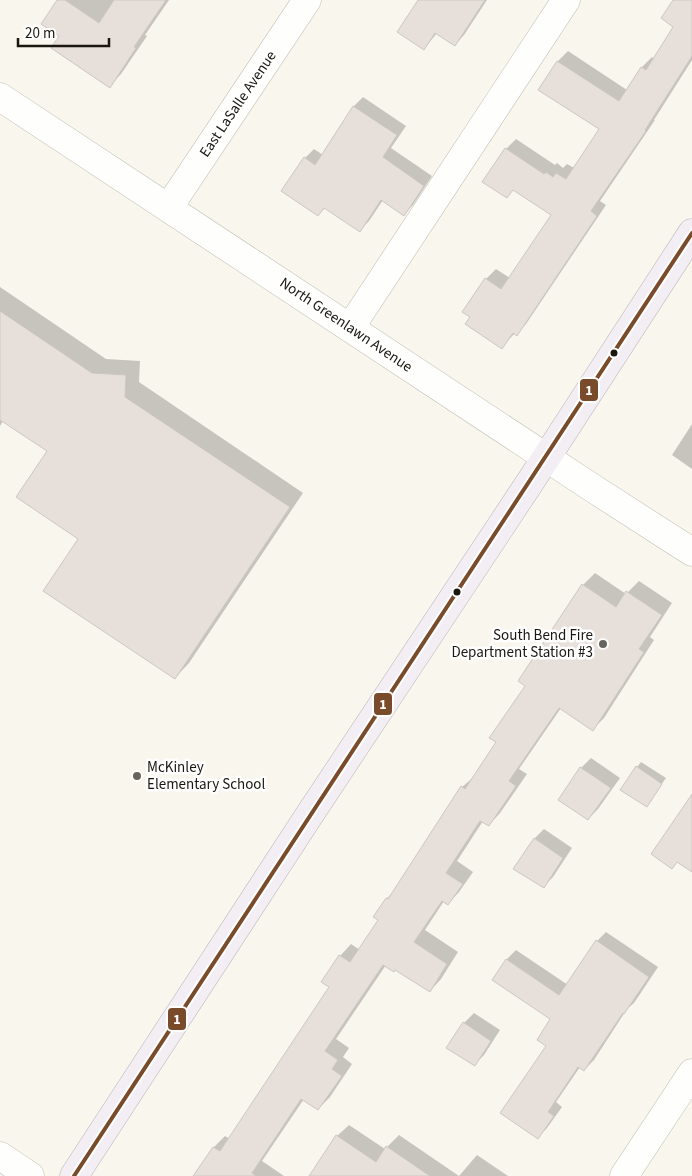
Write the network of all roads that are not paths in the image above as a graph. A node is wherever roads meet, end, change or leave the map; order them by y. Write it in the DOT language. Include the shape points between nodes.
graph roads {
  1 [pos="307,0"];
  2 [pos="566,0"];
  3 [pos="0,97"];
  4 [pos="169,208"];
  5 [pos="692,233"];
  6 [pos="350,328"];
  7 [pos="546,458"];
  8 [pos="692,552"];
  9 [pos="692,1073"];
  10 [pos="0,1156"];
  11 [pos="30,1176"];
  12 [pos="74,1176"];
  13 [pos="624,1176"];
  1 -- 4 [label="street, East LaSalle Avenue"];
  2 -- 6 [label="street"];
  3 -- 4 [label="street, North Greenlawn Avenue"];
  4 -- 6 [label="street, North Greenlawn Avenue"];
  5 -- 7 [label="main road"];
  6 -- 7 [label="street, North Greenlawn Avenue"];
  7 -- 8 [label="street, North Greenlawn Avenue"];
  7 -- 12 [label="main road"];
  9 -- 13 [label="street"];
  10 -- 11 [label="street"];
}
